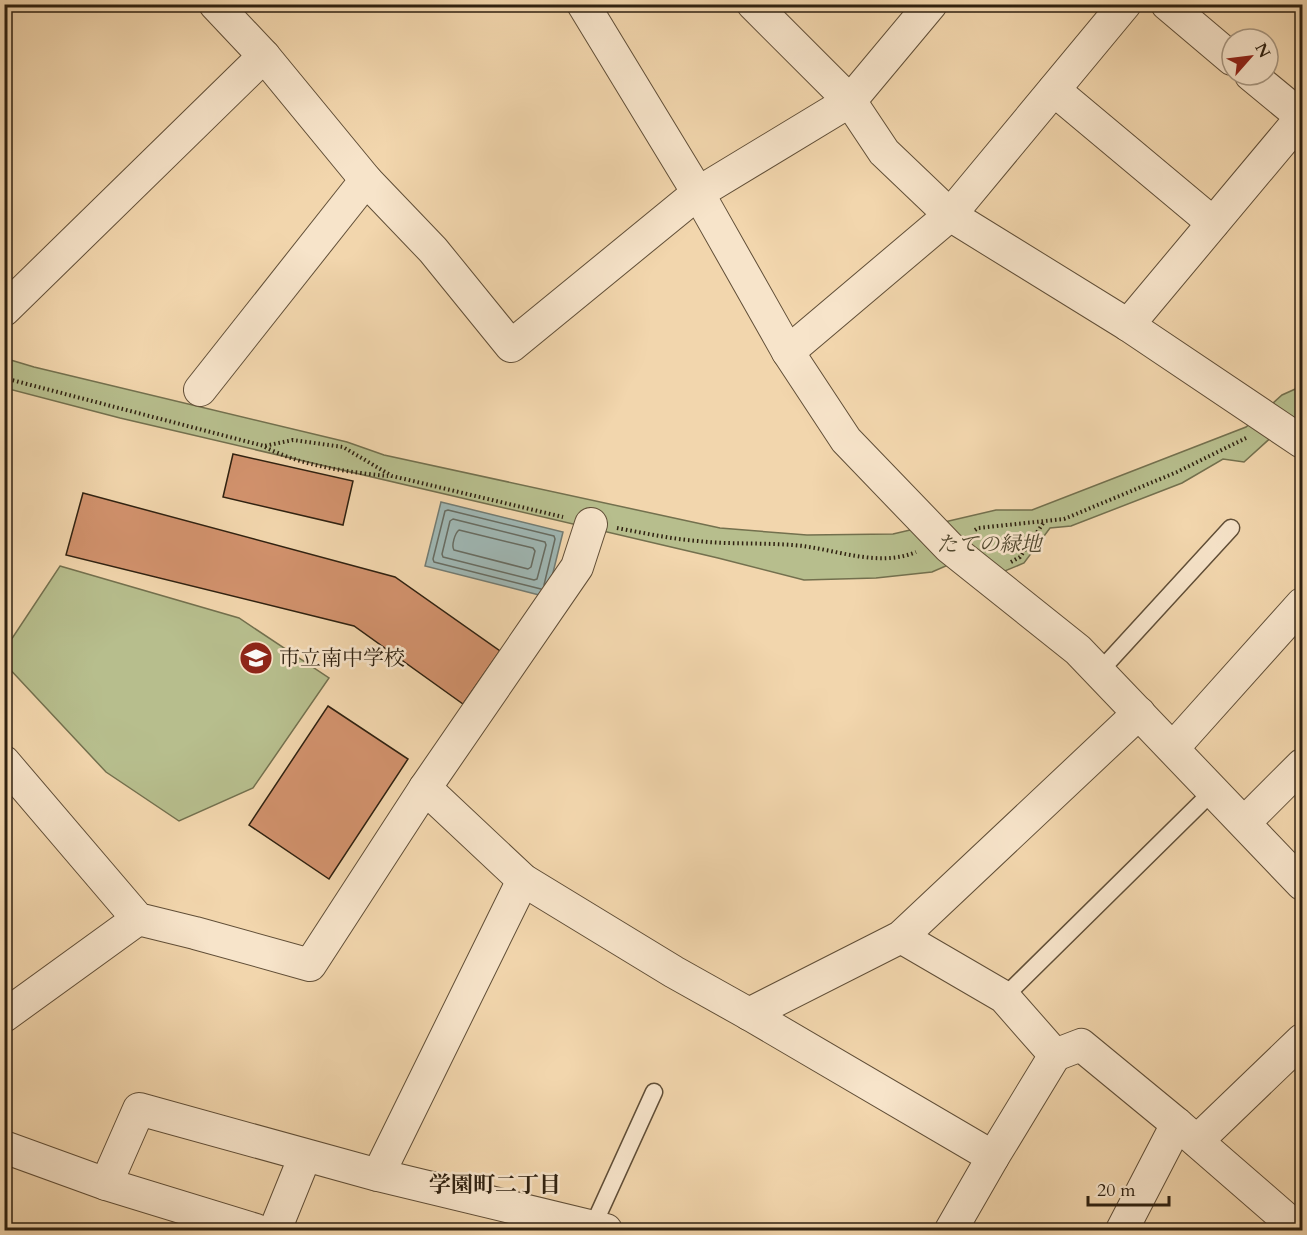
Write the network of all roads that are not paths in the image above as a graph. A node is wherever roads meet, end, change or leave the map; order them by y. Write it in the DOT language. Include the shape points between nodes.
graph roads {
  1 [pos="215,4"];
  2 [pos="583,4"];
  3 [pos="753,4"];
  4 [pos="931,4"];
  5 [pos="1125,4"];
  6 [pos="1167,4"];
  7 [pos="1220,49"];
  8 [pos="264,56"];
  9 [pos="1266,87"];
  10 [pos="1054,90"];
  11 [pos="850,101"];
  12 [pos="1302,117"];
  13 [pos="366,180"];
  14 [pos="698,193"];
  15 [pos="950,215"];
  16 [pos="1213,223"];
  17 [pos="4,310"];
  18 [pos="1128,325"];
  19 [pos="788,352"];
  20 [pos="200,390"];
  21 [pos="1302,442"];
  22 [pos="591,524"];
  23 [pos="1231,528"];
  24 [pos="1302,604"];
  25 [pos="1099,672"];
  26 [pos="1139,713"];
  27 [pos="1173,748"];
  28 [pos="4,762"];
  29 [pos="1302,765"];
  30 [pos="425,788"];
  31 [pos="1214,790"];
  32 [pos="1245,822"];
  33 [pos="523,880"];
  34 [pos="1302,884"];
  35 [pos="138,919"];
  36 [pos="901,937"];
  37 [pos="1004,997"];
  38 [pos="749,1014"];
  39 [pos="4,1016"];
  40 [pos="1302,1040"];
  41 [pos="1055,1055"];
  42 [pos="654,1092"];
  43 [pos="1187,1133"];
  44 [pos="4,1146"];
  45 [pos="305,1156"];
  46 [pos="993,1157"];
  47 [pos="378,1175"];
  48 [pos="106,1184"];
  49 [pos="600,1228"];
  50 [pos="256,1230"];
  51 [pos="275,1230"];
  52 [pos="951,1230"];
  53 [pos="1122,1230"];
  54 [pos="1299,1230"];
  1 -- 8 [label="street"];
  2 -- 14 [label="street"];
  3 -- 11 [label="street"];
  4 -- 11 [label="street"];
  5 -- 10 [label="street"];
  6 -- 7 [label="street"];
  8 -- 13 [label="street"];
  8 -- 17 [label="street"];
  9 -- 12 [label="street"];
  10 -- 15 [label="street"];
  10 -- 16 [label="street"];
  11 -- 14 [label="street"];
  11 -- 15 [label="street" via="884,152"];
  12 -- 16 [label="street"];
  13 -- 14 [label="street" via="433,250 511,346"];
  13 -- 20 [label="street"];
  14 -- 19 [label="street"];
  15 -- 18 [label="street"];
  15 -- 19 [label="street"];
  16 -- 18 [label="street"];
  18 -- 21 [label="street"];
  19 -- 25 [label="street" via="846,440 949,547 1078,650"];
  22 -- 30 [label="street" via="577,567"];
  23 -- 25 [label="lane"];
  24 -- 27 [label="street"];
  25 -- 26 [label="street"];
  26 -- 27 [label="street"];
  26 -- 36 [label="street"];
  27 -- 31 [label="street"];
  28 -- 35 [label="street"];
  29 -- 32 [label="street"];
  30 -- 33 [label="street"];
  30 -- 35 [label="street" via="310,965"];
  31 -- 32 [label="street"];
  31 -- 37 [label="lane"];
  32 -- 34 [label="street"];
  33 -- 38 [label="street"];
  33 -- 47 [label="street"];
  35 -- 39 [label="street"];
  36 -- 37 [label="street"];
  36 -- 38 [label="street"];
  37 -- 41 [label="street"];
  38 -- 46 [label="street"];
  40 -- 43 [label="street"];
  41 -- 43 [label="street" via="1081,1045"];
  41 -- 46 [label="street"];
  42 -- 49 [label="lane"];
  43 -- 53 [label="street"];
  43 -- 54 [label="street"];
  44 -- 48 [label="street"];
  45 -- 47 [label="street"];
  45 -- 48 [label="street" via="139,1109"];
  45 -- 51 [label="street"];
  46 -- 52 [label="street"];
  47 -- 49 [label="street"];
  48 -- 50 [label="street"];
}
